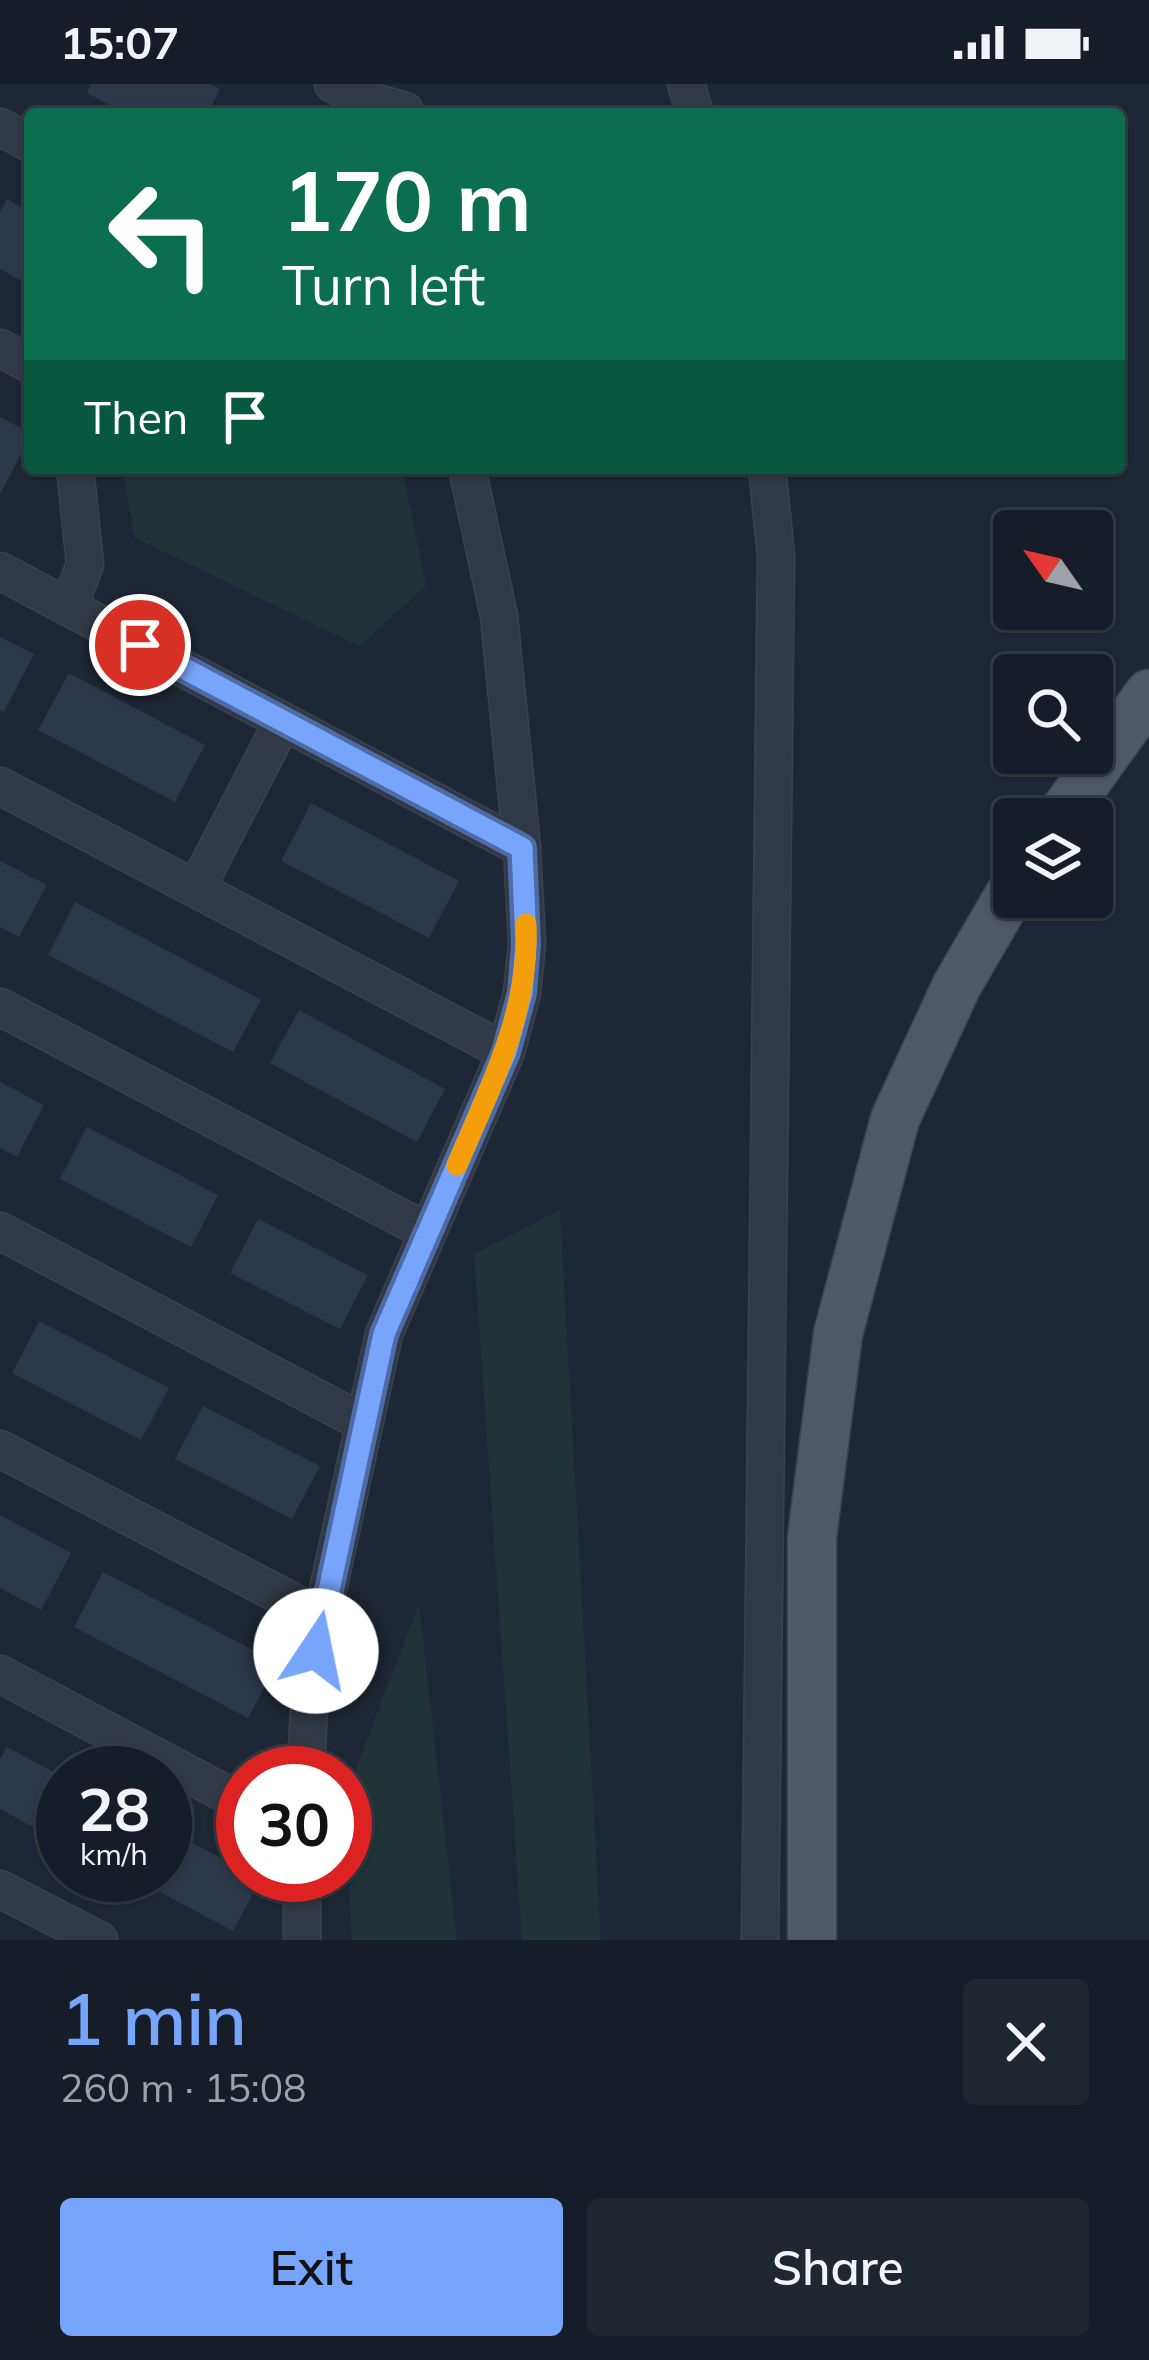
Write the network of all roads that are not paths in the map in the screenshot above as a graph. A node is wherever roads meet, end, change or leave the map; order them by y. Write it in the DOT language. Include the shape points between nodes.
graph roads {
  1 [pos="333,84"];
  2 [pos="404,103"];
  3 [pos="76,474"];
  4 [pos="468,474"];
  5 [pos="768,474"];
  6 [pos="0,571"];
  7 [pos="69,607"];
  8 [pos="1149,694"];
  9 [pos="283,721"];
  10 [pos="0,786"];
  11 [pos="1074,798"];
  12 [pos="522,848"];
  13 [pos="196,889"];
  14 [pos="996,918"];
  15 [pos="0,1007"];
  16 [pos="506,1052"];
  17 [pos="0,1231"];
  18 [pos="428,1232"];
  19 [pos="364,1423"];
  20 [pos="0,1449"];
  21 [pos="322,1617"];
  22 [pos="0,1674"];
  23 [pos="307,1746"];
  24 [pos="216,1789"];
  25 [pos="0,1888"];
  26 [pos="302,1902"];
  27 [pos="99,1940"];
  28 [pos="302,1940"];
  29 [pos="760,1940"];
  30 [pos="812,1940"];
  1 -- 2 [label="street" via="360,98"];
  3 -- 7 [label="street" via="85,563"];
  4 -- 12 [label="street" via="499,616"];
  5 -- 29 [label="street" via="776,555"];
  6 -- 7 [label="street"];
  7 -- 9 [label="street"];
  8 -- 11 [label="main road"];
  9 -- 12 [label="street"];
  9 -- 13 [label="street"];
  10 -- 13 [label="street"];
  12 -- 16 [label="street" via="526,944"];
  13 -- 16 [label="street"];
  14 -- 30 [label="main road" via="895,1119 838,1334 812,1537"];
  15 -- 18 [label="street"];
  16 -- 18 [label="street"];
  17 -- 19 [label="street"];
  18 -- 19 [label="street" via="384,1334"];
  19 -- 21 [label="street"];
  20 -- 21 [label="street"];
  21 -- 23 [label="street"];
  22 -- 24 [label="street"];
  25 -- 27 [label="street"];
  26 -- 28 [label="street"];
}
